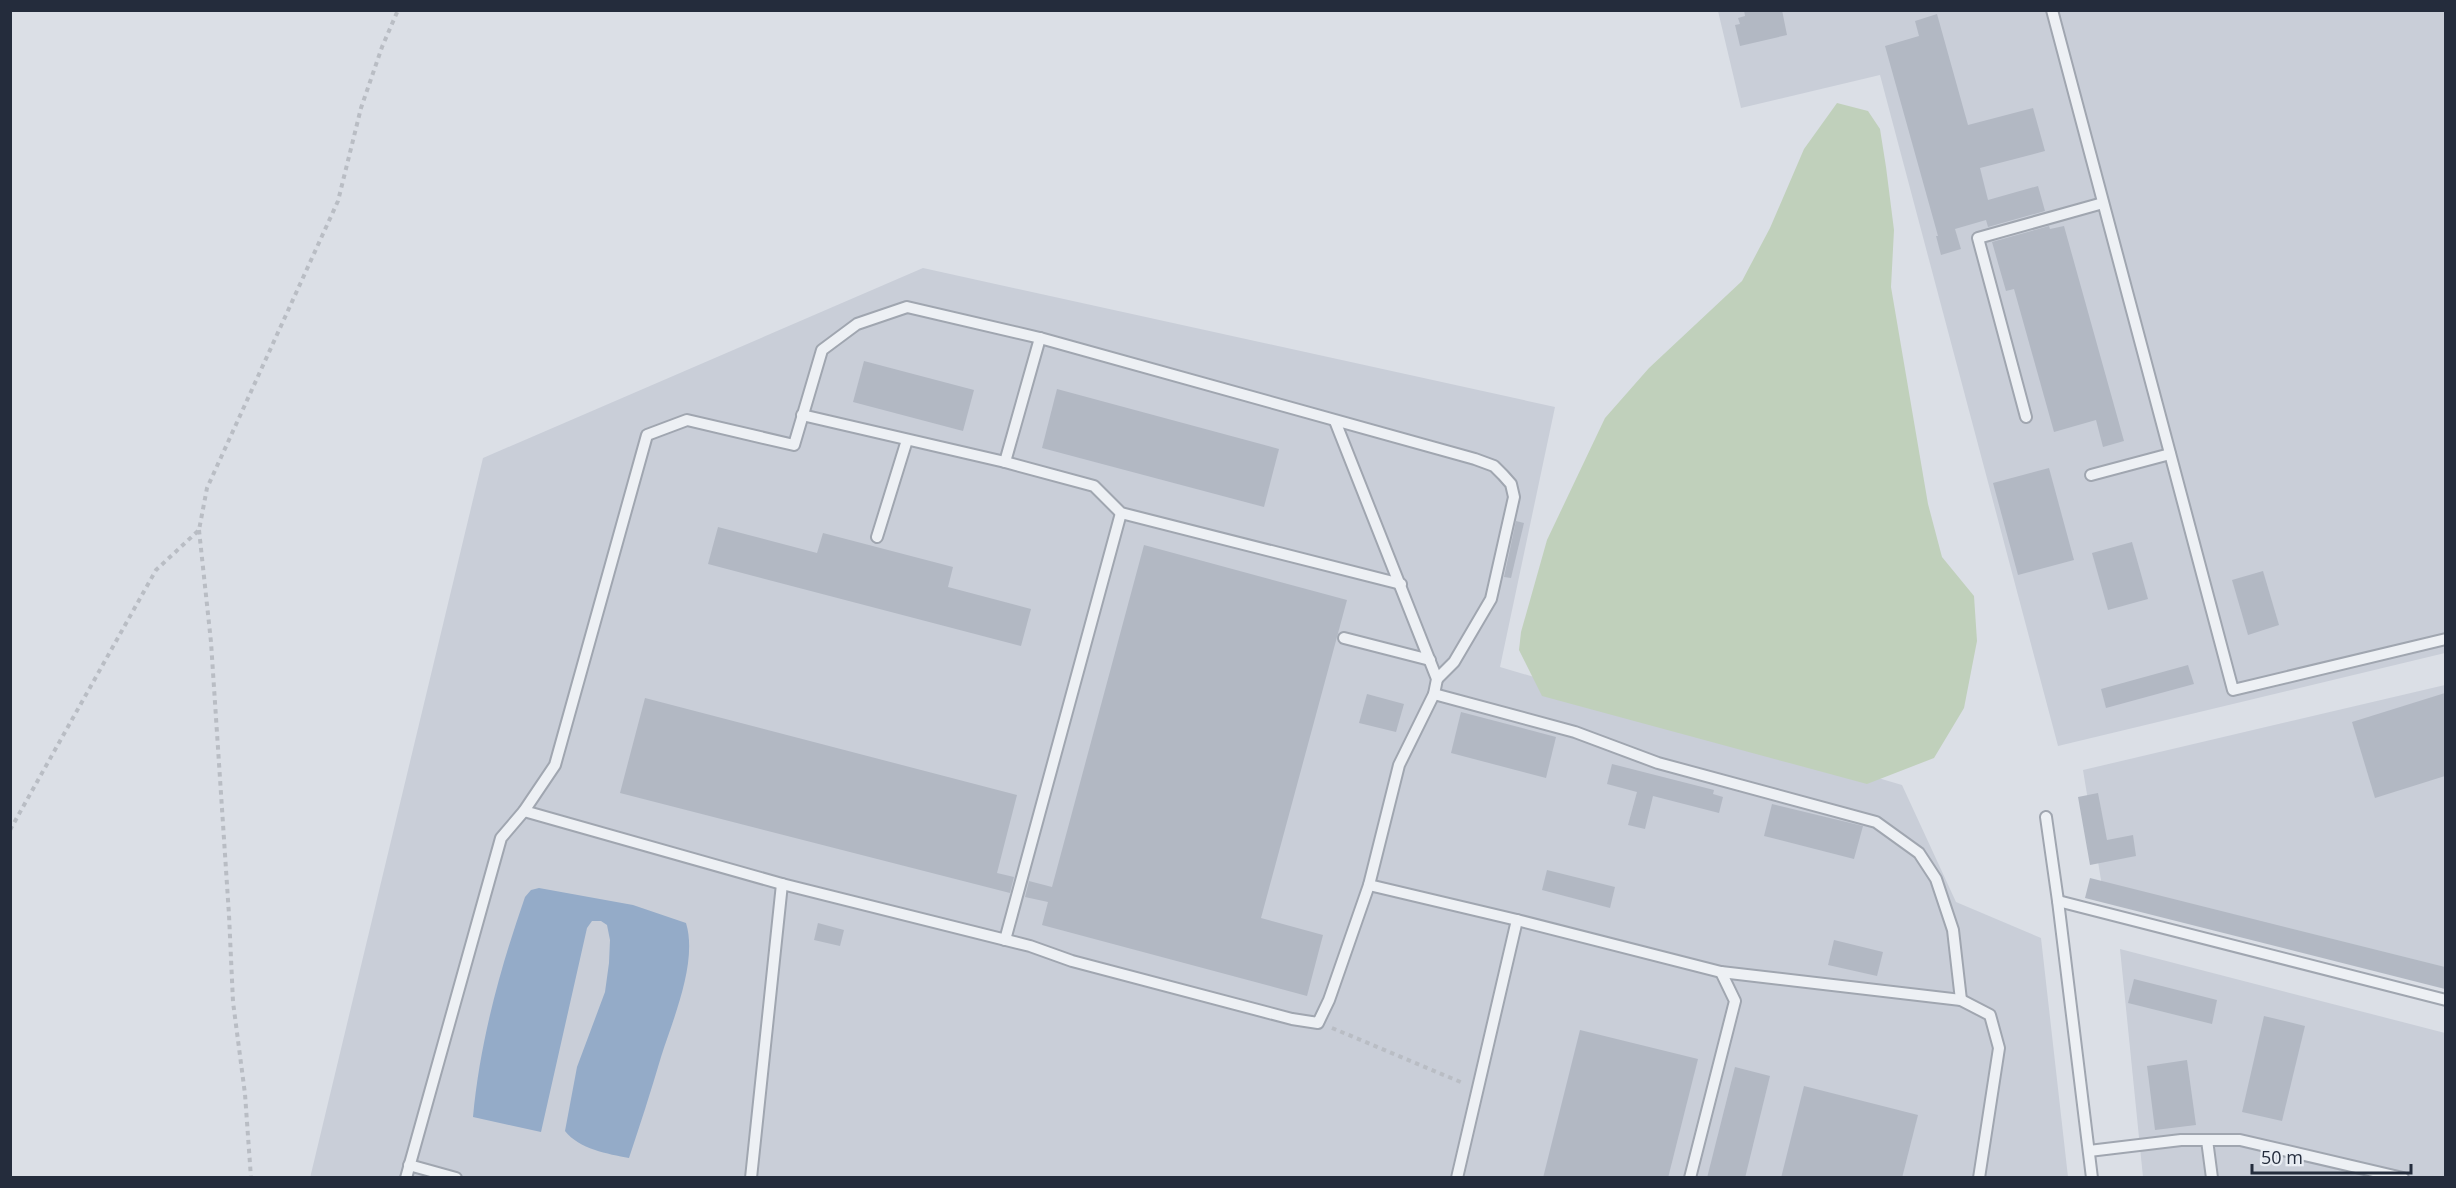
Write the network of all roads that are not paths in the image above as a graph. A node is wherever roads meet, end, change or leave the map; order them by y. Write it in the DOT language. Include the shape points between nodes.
graph roads {
  1 [pos="2052,10"];
  2 [pos="2103,204"];
  3 [pos="1040,338"];
  4 [pos="802,415"];
  5 [pos="2026,417"];
  6 [pos="1335,421"];
  7 [pos="907,440"];
  8 [pos="2170,454"];
  9 [pos="1005,462"];
  10 [pos="2091,476"];
  11 [pos="1121,513"];
  12 [pos="877,537"];
  13 [pos="1401,584"];
  14 [pos="1344,638"];
  15 [pos="2445,639"];
  16 [pos="1430,660"];
  17 [pos="1437,679"];
  18 [pos="1434,694"];
  19 [pos="524,811"];
  20 [pos="2046,817"];
  21 [pos="782,884"];
  22 [pos="1369,885"];
  23 [pos="2058,901"];
  24 [pos="1517,920"];
  25 [pos="1005,940"];
  26 [pos="1721,972"];
  27 [pos="1961,1000"];
  28 [pos="2445,1000"];
  29 [pos="2207,1140"];
  30 [pos="2089,1151"];
  31 [pos="409,1165"];
  32 [pos="405,1178"];
  33 [pos="456,1178"];
  34 [pos="751,1178"];
  35 [pos="1457,1178"];
  36 [pos="1690,1178"];
  37 [pos="1979,1178"];
  38 [pos="2092,1178"];
  39 [pos="2212,1178"];
  40 [pos="2403,1178"];
  1 -- 2 [label="lane"];
  2 -- 5 [label="lane" via="1978,238"];
  2 -- 8 [label="lane"];
  3 -- 4 [label="lane" via="907,307 857,324 822,350"];
  3 -- 6 [label="lane"];
  3 -- 9 [label="lane"];
  4 -- 7 [label="lane"];
  4 -- 19 [label="lane" via="794,445 687,420 647,435 555,765"];
  6 -- 13 [label="lane"];
  6 -- 17 [label="lane" via="1494,466 1510,484 1514,497 1491,599 1454,662"];
  7 -- 9 [label="lane"];
  7 -- 12 [label="lane"];
  8 -- 10 [label="lane"];
  8 -- 15 [label="lane" via="2233,690"];
  9 -- 11 [label="lane" via="1094,486"];
  11 -- 13 [label="lane"];
  11 -- 25 [label="lane"];
  13 -- 16 [label="lane"];
  14 -- 16 [label="lane"];
  16 -- 17 [label="lane"];
  17 -- 18 [label="lane"];
  18 -- 22 [label="lane" via="1399,765"];
  18 -- 27 [label="lane" via="1575,732 1658,763 1876,822 1919,853 1936,879 1953,930"];
  19 -- 21 [label="lane"];
  19 -- 31 [label="lane" via="501,838"];
  20 -- 23 [label="lane"];
  21 -- 25 [label="lane"];
  21 -- 34 [label="lane"];
  22 -- 24 [label="lane"];
  22 -- 25 [label="lane" via="1318,1023 1083,964"];
  23 -- 28 [label="lane"];
  23 -- 30 [label="lane"];
  24 -- 26 [label="lane"];
  24 -- 35 [label="lane"];
  26 -- 27 [label="lane"];
  26 -- 36 [label="lane" via="1736,1002"];
  27 -- 37 [label="lane" via="1990,1015 1999,1048"];
  29 -- 30 [label="lane"];
  29 -- 39 [label="lane"];
  29 -- 40 [label="lane" via="2240,1140"];
  30 -- 38 [label="lane"];
  31 -- 32 [label="lane"];
  31 -- 33 [label="lane"];
}
